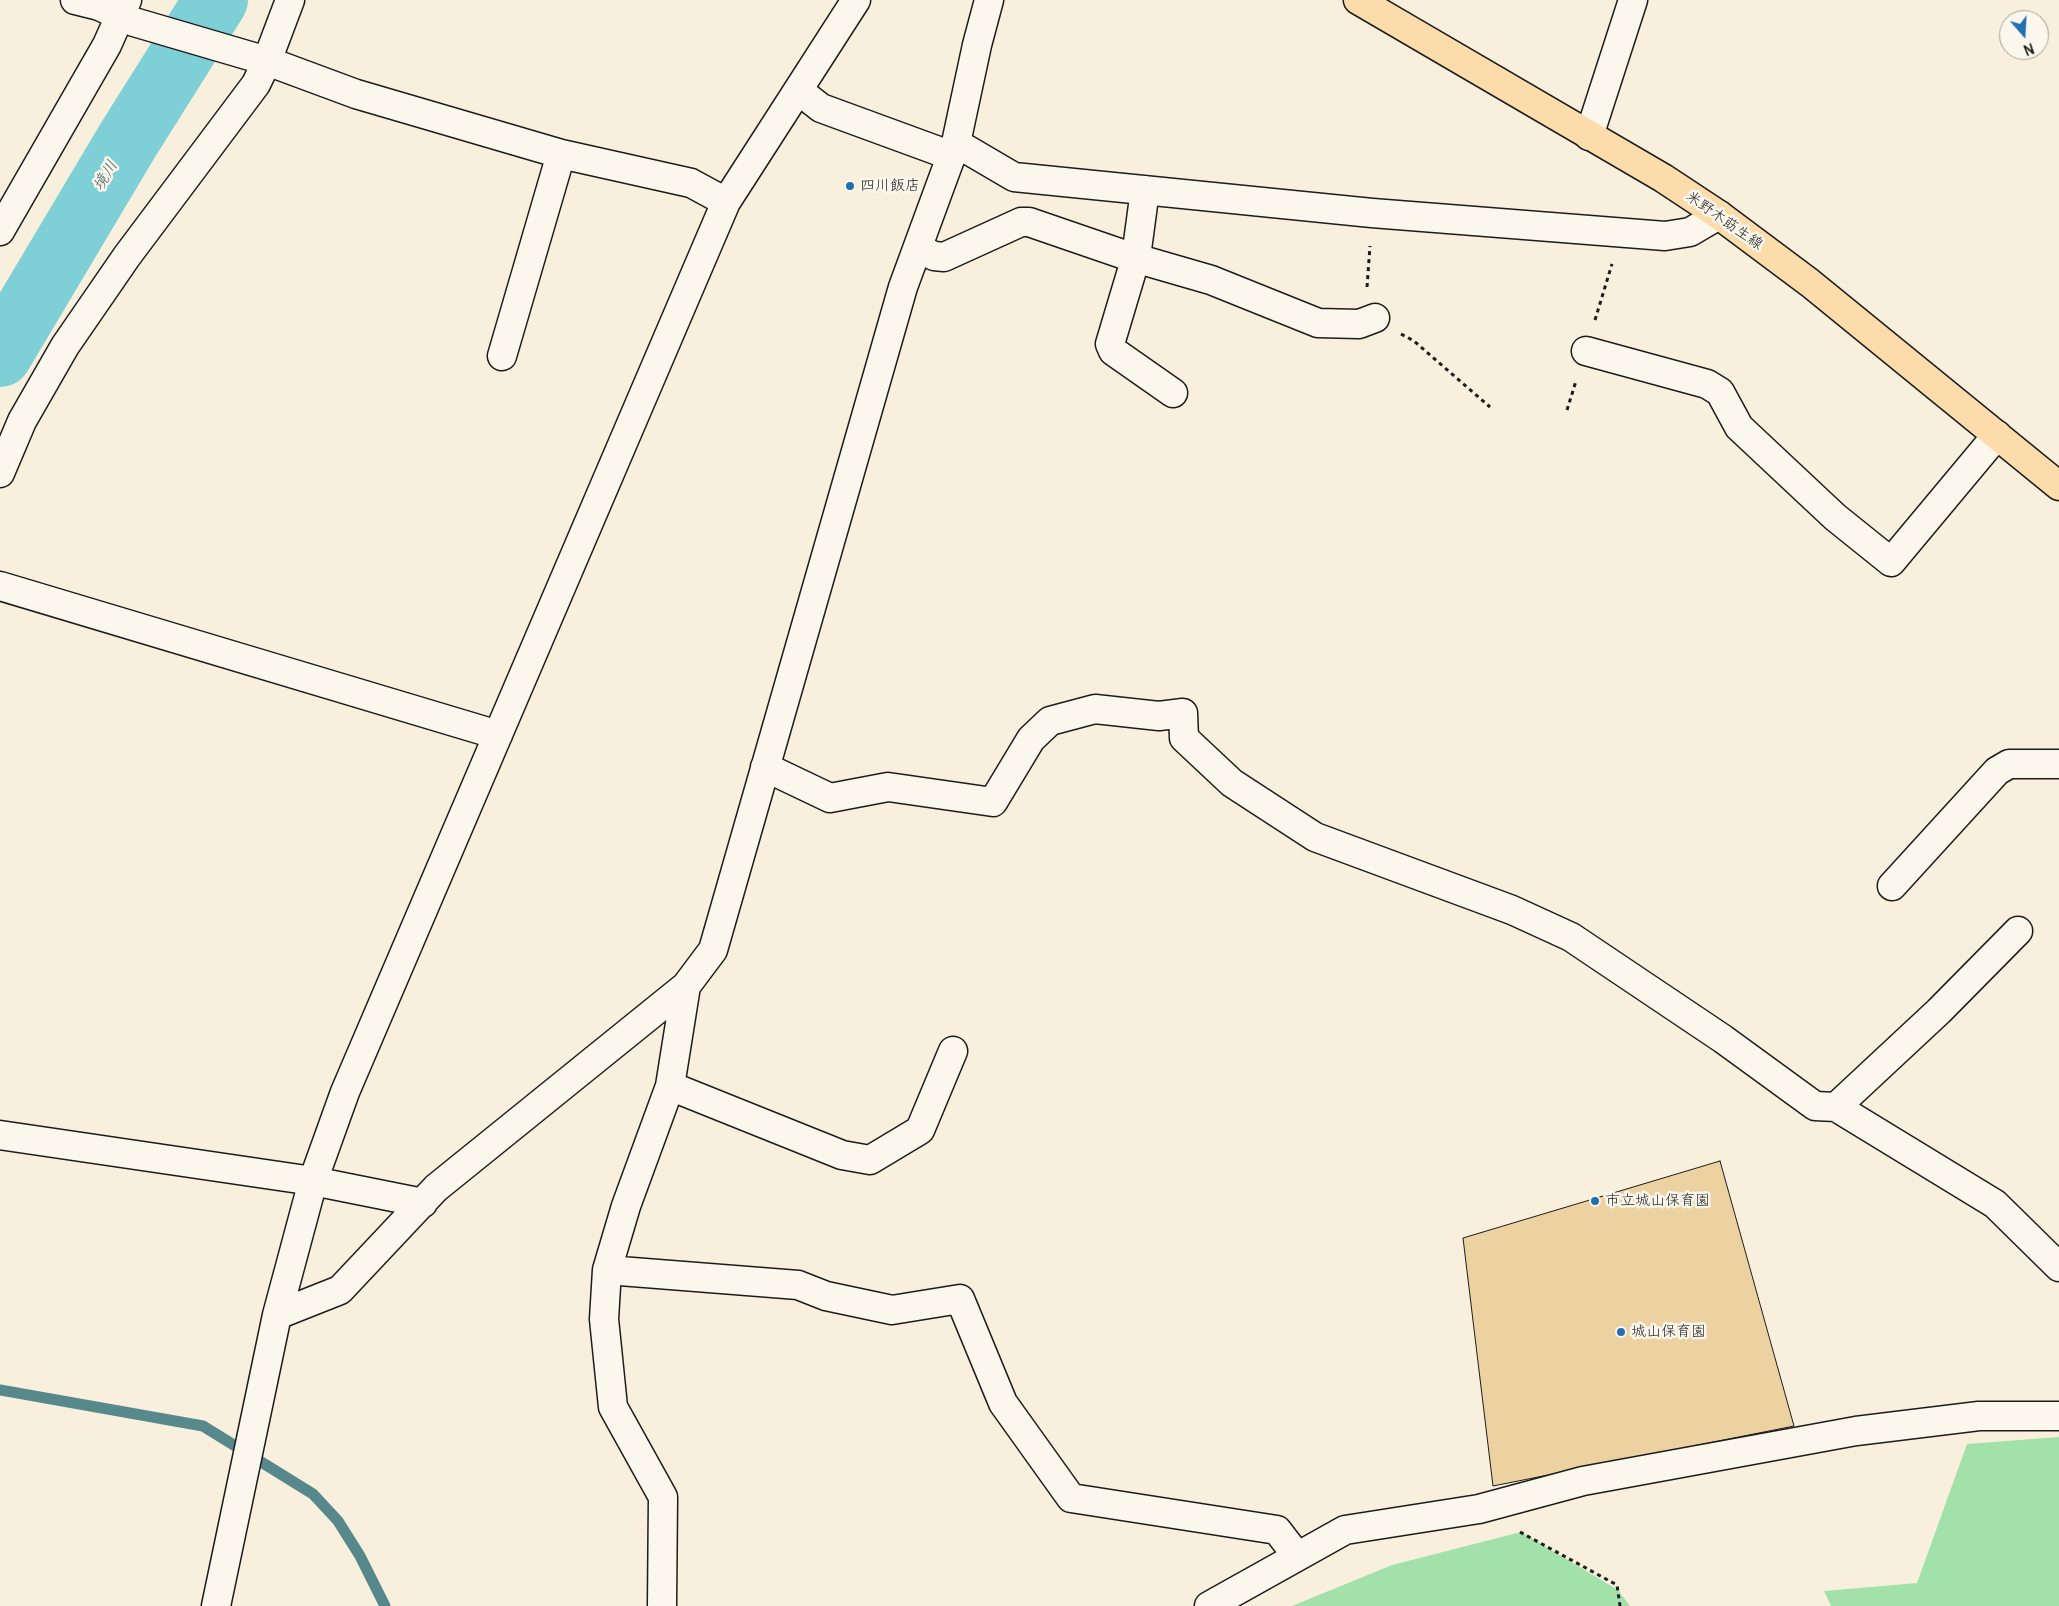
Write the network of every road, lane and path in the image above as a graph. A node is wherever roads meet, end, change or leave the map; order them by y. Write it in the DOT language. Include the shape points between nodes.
graph roads {
  1 [pos="75,0"];
  2 [pos="290,0"];
  3 [pos="856,0"];
  4 [pos="990,0"];
  5 [pos="1358,0"];
  6 [pos="1633,0"];
  7 [pos="127,12"];
  8 [pos="260,60"];
  9 [pos="798,90"];
  10 [pos="1589,136"];
  11 [pos="954,150"];
  12 [pos="562,154"];
  13 [pos="1145,190"];
  14 [pos="726,202"];
  15 [pos="1719,216"];
  16 [pos="0,231"];
  17 [pos="918,248"];
  18 [pos="1136,257"];
  19 [pos="1375,318"];
  20 [pos="1586,351"];
  21 [pos="502,356"];
  22 [pos="1174,393"];
  23 [pos="1997,435"];
  24 [pos="0,473"];
  25 [pos="2059,486"];
  26 [pos="0,586"];
  27 [pos="498,735"];
  28 [pos="2059,764"];
  29 [pos="765,767"];
  30 [pos="1892,886"];
  31 [pos="2018,931"];
  32 [pos="686,986"];
  33 [pos="953,1051"];
  34 [pos="670,1086"];
  35 [pos="1836,1108"];
  36 [pos="0,1135"];
  37 [pos="314,1181"];
  38 [pos="423,1203"];
  39 [pos="2059,1266"];
  40 [pos="607,1270"];
  41 [pos="277,1316"];
  42 [pos="2059,1416"];
  43 [pos="1479,1509"];
  44 [pos="1297,1556"];
  45 [pos="216,1606"];
  46 [pos="662,1606"];
  47 [pos="1209,1606"];
  48 [pos="1620,1606"];
  1 -- 7 [label="street"];
  2 -- 8 [label="street"];
  3 -- 9 [label="street"];
  4 -- 11 [label="street"];
  5 -- 10 [label="main road, 米野木莇生線"];
  6 -- 10 [label="street"];
  7 -- 8 [label="street"];
  7 -- 16 [label="street"];
  8 -- 12 [label="street" via="356,94"];
  8 -- 24 [label="street" via="256,84 133,249 66,346 22,421"];
  9 -- 11 [label="street" via="821,108"];
  9 -- 14 [label="street"];
  10 -- 15 [label="main road, 米野木莇生線" via="1663,178"];
  11 -- 13 [label="street" via="1014,177"];
  11 -- 17 [label="street"];
  12 -- 14 [label="street" via="691,183"];
  12 -- 21 [label="street"];
  13 -- 15 [label="street" via="1372,213 1665,236 1690,232"];
  13 -- 18 [label="street"];
  14 -- 27 [label="street"];
  15 -- 23 [label="main road, 米野木莇生線" via="1810,283"];
  17 -- 18 [label="street" via="944,257 1021,222 1029,222"];
  17 -- 29 [label="street" via="903,287"];
  18 -- 19 [label="street" via="1211,280 1318,323 1359,324"];
  18 -- 22 [label="street" via="1110,344 1113,352"];
  20 -- 23 [label="street" via="1707,384 1720,392 1739,427 1835,518 1891,562"];
  23 -- 25 [label="main road, 米野木莇生線"];
  26 -- 27 [label="street"];
  27 -- 37 [label="street" via="344,1092"];
  28 -- 30 [label="street" via="2009,764 1997,770"];
  29 -- 32 [label="street" via="713,950"];
  29 -- 35 [label="street" via="830,798 888,786 993,802 1031,739 1050,721 1095,709 1159,716 1183,713 1184,738 1232,783 1315,837 1512,910 1571,937 1723,1039 1815,1106"];
  31 -- 35 [label="street"];
  32 -- 34 [label="street"];
  32 -- 38 [label="street" via="436,1188"];
  33 -- 34 [label="street" via="920,1130 870,1160 842,1155"];
  34 -- 40 [label="street" via="626,1206"];
  35 -- 39 [label="street" via="1995,1204"];
  36 -- 37 [label="street"];
  37 -- 38 [label="street"];
  37 -- 41 [label="street"];
  38 -- 41 [label="street" via="340,1290"];
  40 -- 44 [label="street" via="798,1285 826,1296 892,1310 960,1299 1003,1403 1071,1498 1277,1530"];
  40 -- 46 [label="street" via="604,1319 613,1407 663,1497"];
  41 -- 45 [label="street"];
  42 -- 43 [label="street" via="1979,1416 1856,1431 1583,1481"];
  43 -- 44 [label="street" via="1345,1530"];
  43 -- 48 [label="path" via="1617,1585"];
  44 -- 47 [label="street"];
}
